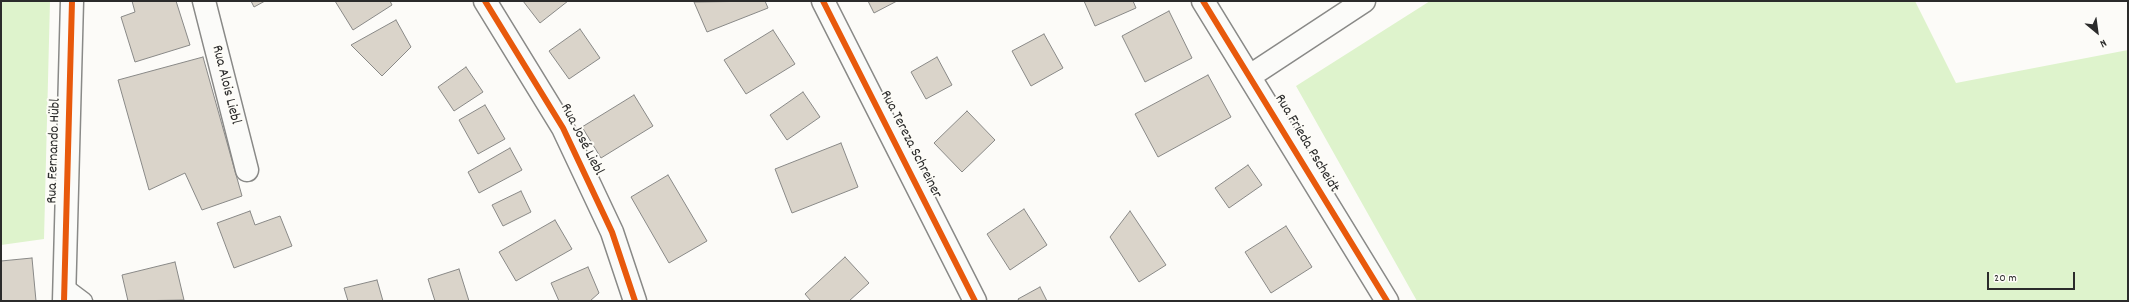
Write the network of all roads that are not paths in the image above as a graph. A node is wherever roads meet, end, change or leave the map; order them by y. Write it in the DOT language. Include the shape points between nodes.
graph roads {
  1 [pos="72,1"];
  2 [pos="204,1"];
  3 [pos="484,1"];
  4 [pos="823,1"];
  5 [pos="1203,1"];
  6 [pos="1364,1"];
  7 [pos="1250,76"];
  8 [pos="246,170"];
  9 [pos="64,294"];
  10 [pos="84,301"];
  11 [pos="635,301"];
  12 [pos="975,301"];
  13 [pos="1387,301"];
  1 -- 9 [label="street, Rua Fernando Hübl"];
  2 -- 8 [label="street, Rua Alois Liebl"];
  3 -- 11 [label="street, Rua José Liebl" via="563,128 612,232"];
  4 -- 12 [label="street, Rua Tereza Schreiner"];
  5 -- 7 [label="street, Rua Frieda Pscheidt"];
  6 -- 7 [label="street"];
  7 -- 13 [label="street, Rua Frieda Pscheidt"];
  9 -- 10 [label="lane"];
}
